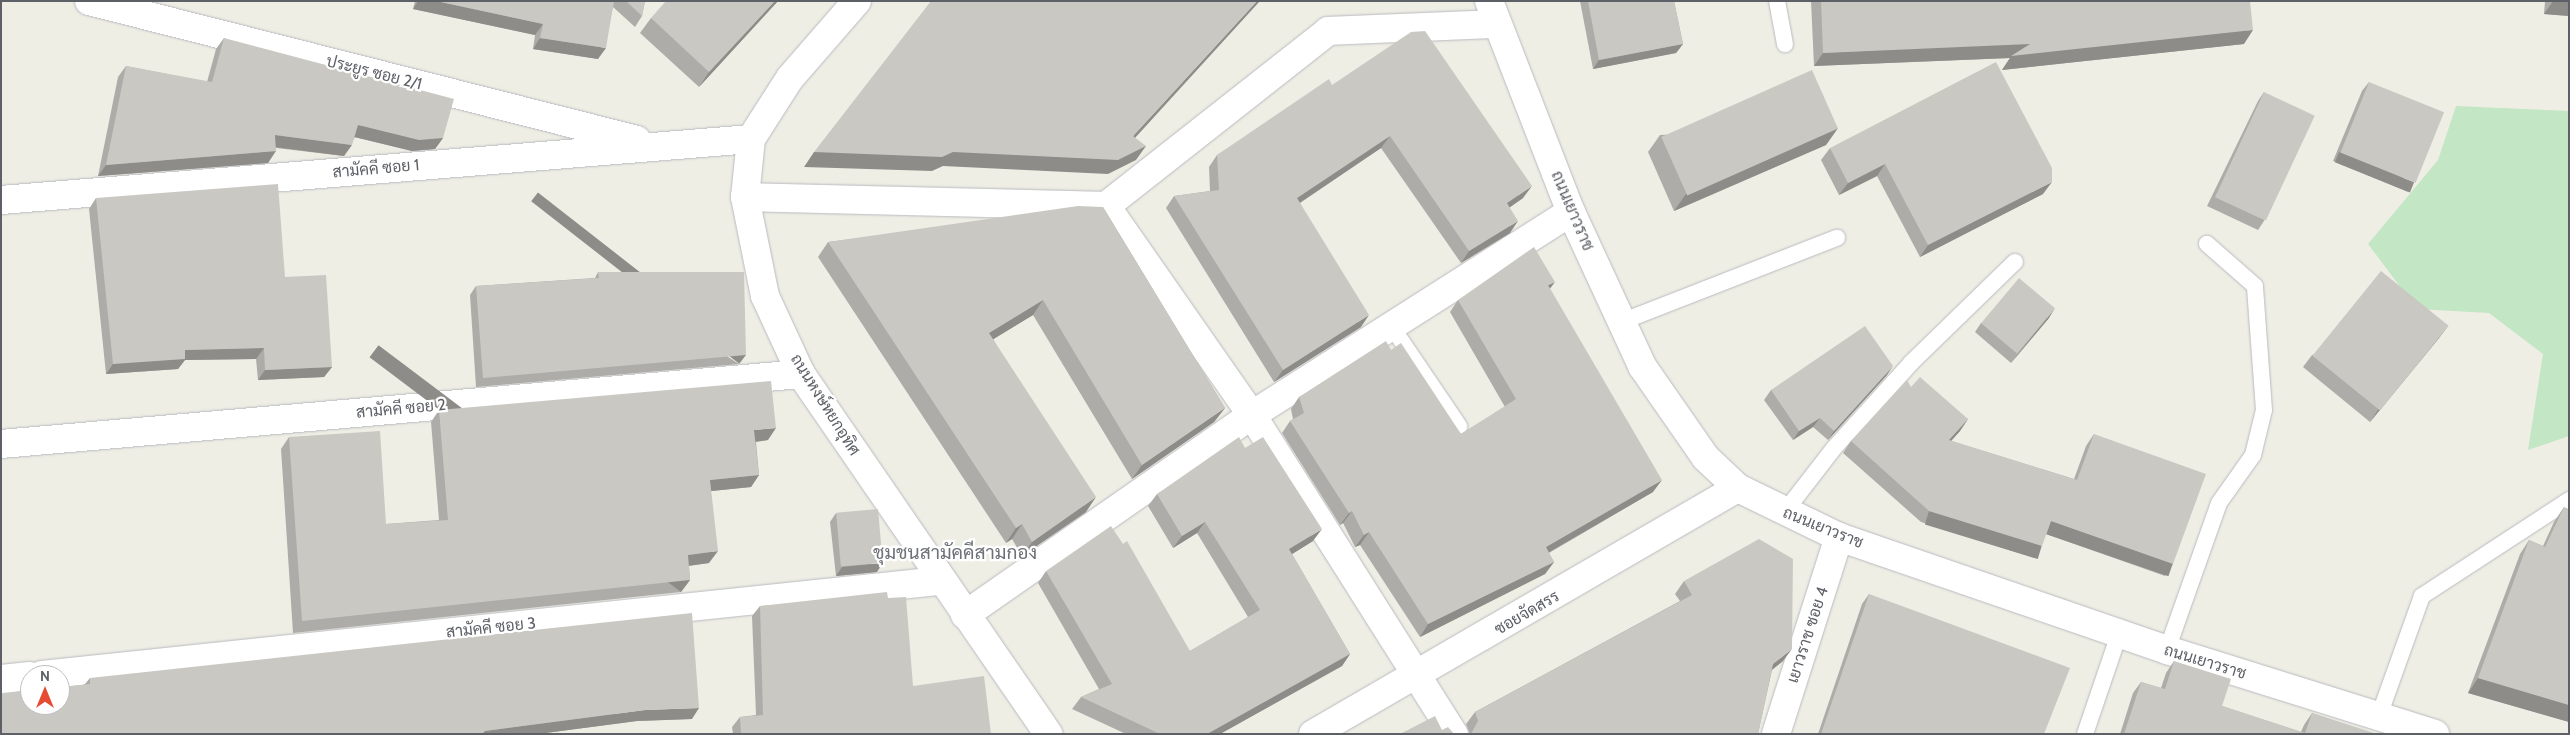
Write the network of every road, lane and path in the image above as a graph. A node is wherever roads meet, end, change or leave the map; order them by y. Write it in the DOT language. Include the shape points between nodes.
graph roads {
  1 [pos="89,1"];
  2 [pos="857,1"];
  3 [pos="1777,1"];
  4 [pos="1493,12"];
  5 [pos="1785,44"];
  6 [pos="751,139"];
  7 [pos="659,145"];
  8 [pos="745,197"];
  9 [pos="1,200"];
  10 [pos="1106,206"];
  11 [pos="1572,212"];
  12 [pos="1837,238"];
  13 [pos="2207,244"];
  14 [pos="2015,262"];
  15 [pos="1621,322"];
  16 [pos="1392,327"];
  17 [pos="801,374"];
  18 [pos="1252,415"];
  19 [pos="1459,426"];
  20 [pos="1,444"];
  21 [pos="1738,488"];
  22 [pos="2569,500"];
  23 [pos="1783,514"];
  24 [pos="1839,537"];
  25 [pos="940,581"];
  26 [pos="965,615"];
  27 [pos="2119,634"];
  28 [pos="2167,650"];
  29 [pos="70,672"];
  30 [pos="1418,676"];
  31 [pos="20,677"];
  32 [pos="1,679"];
  33 [pos="2379,716"];
  34 [pos="1048,734"];
  35 [pos="1313,734"];
  36 [pos="1454,734"];
  37 [pos="1776,734"];
  38 [pos="2085,734"];
  39 [pos="2435,734"];
  1 -- 7 [label="street, ประยูร ซอย 2/1"];
  2 -- 6 [label="street, ถนนหงษ์หยกอุทิศ" via="790,78"];
  3 -- 5 [label="lane"];
  4 -- 10 [label="street" via="1328,31"];
  4 -- 11 [label="street, ถนนเยาวราช"];
  6 -- 7 [label="street, สามัคคี ซอย 1"];
  6 -- 8 [label="street, ถนนหงษ์หยกอุทิศ"];
  7 -- 9 [label="street, สามัคคี ซอย 1"];
  8 -- 10 [label="street"];
  8 -- 17 [label="street, ถนนหงษ์หยกอุทิศ" via="765,296"];
  10 -- 18 [label="street"];
  11 -- 15 [label="street, ถนนเยาวราช"];
  11 -- 16 [label="street"];
  12 -- 15 [label="lane"];
  13 -- 28 [label="lane" via="2255,286 2264,410 2253,455 2218,503"];
  14 -- 23 [label="lane" via="1911,363 1834,448"];
  15 -- 21 [label="street, ถนนเยาวราช" via="1674,419 1706,458"];
  16 -- 18 [label="street"];
  16 -- 19 [label="lane"];
  17 -- 20 [label="street, สามัคคี ซอย 2"];
  17 -- 25 [label="street, ถนนหงษ์หยกอุทิศ"];
  18 -- 26 [label="street"];
  18 -- 30 [label="street"];
  21 -- 23 [label="street, ถนนเยาวราช"];
  21 -- 30 [label="street, ซอยจัดสรร"];
  22 -- 33 [label="lane" via="2422,596"];
  23 -- 24 [label="street, ถนนเยาวราช"];
  24 -- 27 [label="street, ถนนเยาวราช"];
  24 -- 37 [label="street, เยาวราช ซอย 4"];
  25 -- 26 [label="street, ถนนหงษ์หยกอุทิศ"];
  25 -- 29 [label="street, สามัคคี ซอย 3"];
  26 -- 34 [label="street, ถนนหงษ์หยกอุทิศ"];
  27 -- 28 [label="street, ถนนเยาวราช"];
  27 -- 38 [label="lane"];
  28 -- 33 [label="street, ถนนเยาวราช"];
  30 -- 35 [label="street, ซอยจัดสรร"];
  30 -- 36 [label="street"];
  31 -- 32 [label="street"];
  33 -- 39 [label="street, ถนนเยาวราช"];
}
